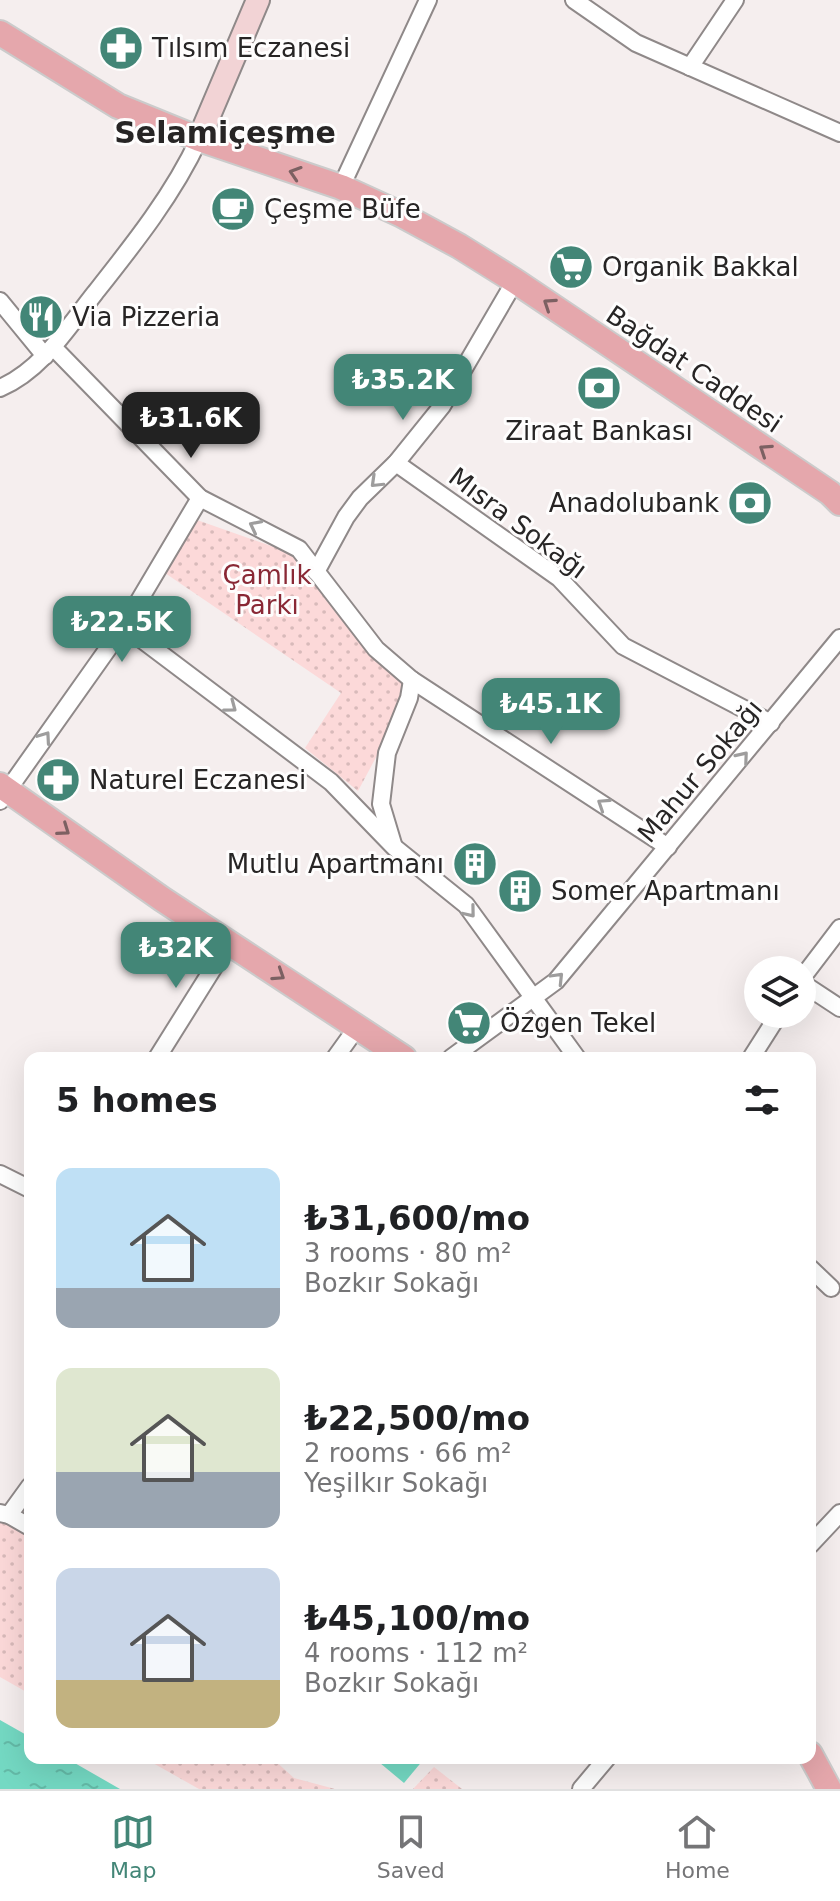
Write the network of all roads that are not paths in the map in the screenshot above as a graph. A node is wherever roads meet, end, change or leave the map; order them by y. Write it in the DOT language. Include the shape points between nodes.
graph roads {
  1 [pos="258,0"];
  2 [pos="428,0"];
  3 [pos="574,0"];
  4 [pos="735,0"];
  5 [pos="0,33"];
  6 [pos="690,67"];
  7 [pos="840,133"];
  8 [pos="199,139"];
  9 [pos="341,187"];
  10 [pos="515,281"];
  11 [pos="0,301"];
  12 [pos="49,351"];
  13 [pos="0,388"];
  14 [pos="396,463"];
  15 [pos="200,498"];
  16 [pos="837,498"];
  17 [pos="316,572"];
  18 [pos="124,626"];
  19 [pos="840,638"];
  20 [pos="412,680"];
  21 [pos="771,723"];
  22 [pos="2,792"];
  23 [pos="394,847"];
  24 [pos="668,847"];
  25 [pos="840,928"];
  26 [pos="229,943"];
  27 [pos="816,961"];
  28 [pos="816,991"];
  29 [pos="533,1000"];
  30 [pos="840,1008"];
  31 [pos="358,1026"];
  32 [pos="770,1028"];
  33 [pos="161,1052"];
  34 [pos="339,1052"];
  35 [pos="395,1052"];
  36 [pos="459,1052"];
  37 [pos="572,1052"];
  38 [pos="755,1052"];
  39 [pos="0,1174"];
  40 [pos="24,1186"];
  41 [pos="816,1274"];
  42 [pos="831,1288"];
  43 [pos="24,1492"];
  44 [pos="840,1513"];
  45 [pos="4,1514"];
  46 [pos="24,1524"];
  47 [pos="816,1539"];
  48 [pos="602,1764"];
  49 [pos="815,1764"];
  50 [pos="581,1789"];
  51 [pos="829,1789"];
  1 -- 8 [label="main road"];
  2 -- 9 [label="street"];
  3 -- 6 [label="street" via="629,40"];
  4 -- 6 [label="street"];
  5 -- 8 [label="main road, Bağdat Caddesi" via="118,106"];
  6 -- 7 [label="street"];
  9 -- 8 [label="main road, Bağdat Caddesi, one-way"];
  8 -- 12 [label="street" via="174,185"];
  9 -- 10 [label="main road, Bağdat Caddesi" via="400,214"];
  10 -- 14 [label="street" via="442,406"];
  16 -- 10 [label="main road, Bağdat Caddesi, one-way"];
  11 -- 12 [label="street"];
  12 -- 13 [label="street"];
  12 -- 15 [label="street"];
  14 -- 17 [label="street, one-way" via="346,517"];
  14 -- 21 [label="street, Mısra Sokağı" via="559,578 623,646"];
  17 -- 15 [label="street, one-way" via="299,549"];
  15 -- 18 [label="street"];
  17 -- 20 [label="street" via="376,649"];
  22 -- 18 [label="street, one-way"];
  18 -- 23 [label="street, one-way" via="331,782"];
  19 -- 21 [label="street, Mahur Sokağı"];
  20 -- 23 [label="street" via="387,753 381,804"];
  24 -- 20 [label="street, one-way"];
  24 -- 21 [label="street, Mahur Sokağı, one-way"];
  22 -- 26 [label="main road, one-way"];
  23 -- 29 [label="street, one-way" via="466,905"];
  29 -- 24 [label="street, Mahur Sokağı, one-way" via="556,981"];
  25 -- 27 [label="street"];
  26 -- 31 [label="main road, one-way"];
  26 -- 33 [label="street"];
  28 -- 30 [label="street"];
  29 -- 36 [label="street, Mahur Sokağı"];
  29 -- 37 [label="street"];
  31 -- 34 [label="street"];
  31 -- 35 [label="main road"];
  32 -- 38 [label="street"];
  39 -- 40 [label="street"];
  41 -- 42 [label="street"];
  43 -- 45 [label="street"];
  44 -- 47 [label="street"];
  45 -- 46 [label="street"];
  48 -- 50 [label="street"];
  49 -- 51 [label="main road"];
}
